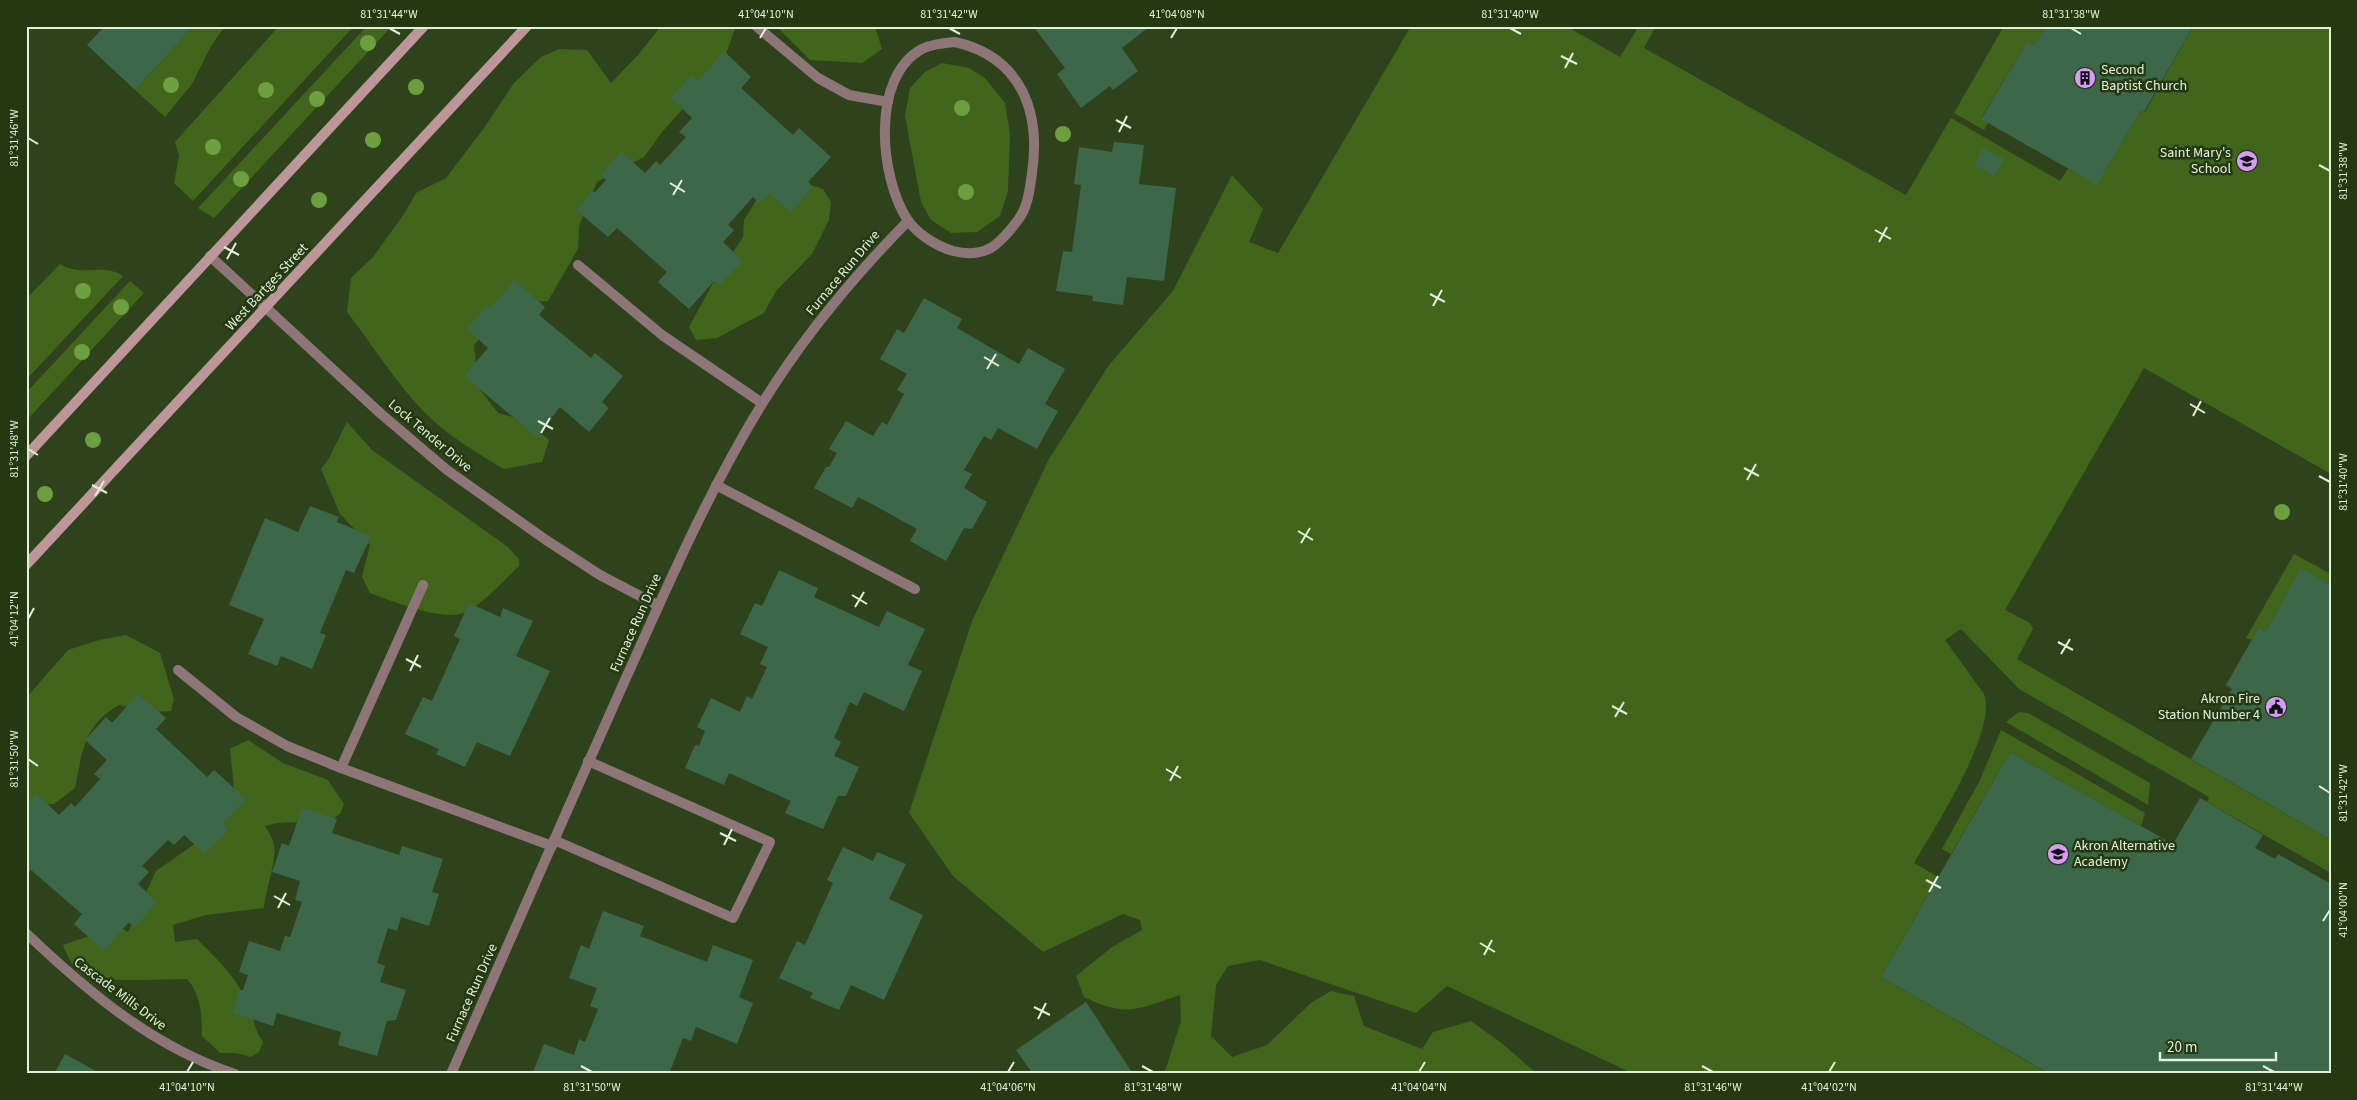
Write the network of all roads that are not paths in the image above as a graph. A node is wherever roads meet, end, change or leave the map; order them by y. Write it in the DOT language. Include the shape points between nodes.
graph roads {
  1 [pos="424,26"];
  2 [pos="527,26"];
  3 [pos="756,26"];
  4 [pos="888,102"];
  5 [pos="908,221"];
  6 [pos="210,256"];
  7 [pos="578,265"];
  8 [pos="267,308"];
  9 [pos="762,403"];
  10 [pos="26,456"];
  11 [pos="716,485"];
  12 [pos="26,565"];
  13 [pos="423,585"];
  14 [pos="915,589"];
  15 [pos="657,606"];
  16 [pos="178,670"];
  17 [pos="588,761"];
  18 [pos="341,768"];
  19 [pos="553,843"];
  20 [pos="26,933"];
  21 [pos="235,1074"];
  22 [pos="451,1074"];
  1 -- 6 [label="main road"];
  2 -- 8 [label="main road, West Bartges Street"];
  3 -- 4 [label="street" via="818,78 849,95"];
  4 -- 5 [label="street" via="886,145 890,182"];
  4 -- 5 [label="street" via="894,82 916,54 939,43 955,42 972,46 1014,75 1027,100 1033,125 1029,194 1021,216 1004,239 986,252 965,254 943,248 925,238"];
  5 -- 9 [label="street, Furnace Run Drive" via="823,315"];
  6 -- 8 [label="street, Lock Tender Drive"];
  6 -- 10 [label="main road"];
  7 -- 9 [label="street" via="662,335"];
  8 -- 12 [label="main road, West Bartges Street"];
  8 -- 15 [label="street, Lock Tender Drive" via="447,470 600,575"];
  9 -- 11 [label="street, Furnace Run Drive"];
  11 -- 14 [label="street"];
  11 -- 15 [label="street, Furnace Run Drive"];
  13 -- 18 [label="street"];
  15 -- 17 [label="street, Furnace Run Drive"];
  16 -- 18 [label="street" via="236,717 263,734"];
  17 -- 19 [label="street, Furnace Run Drive"];
  17 -- 19 [label="street" via="770,842 732,918"];
  18 -- 19 [label="street"];
  19 -- 22 [label="street, Furnace Run Drive"];
  20 -- 21 [label="street, Cascade Mills Drive" via="69,974 139,1028 165,1044"];
}
